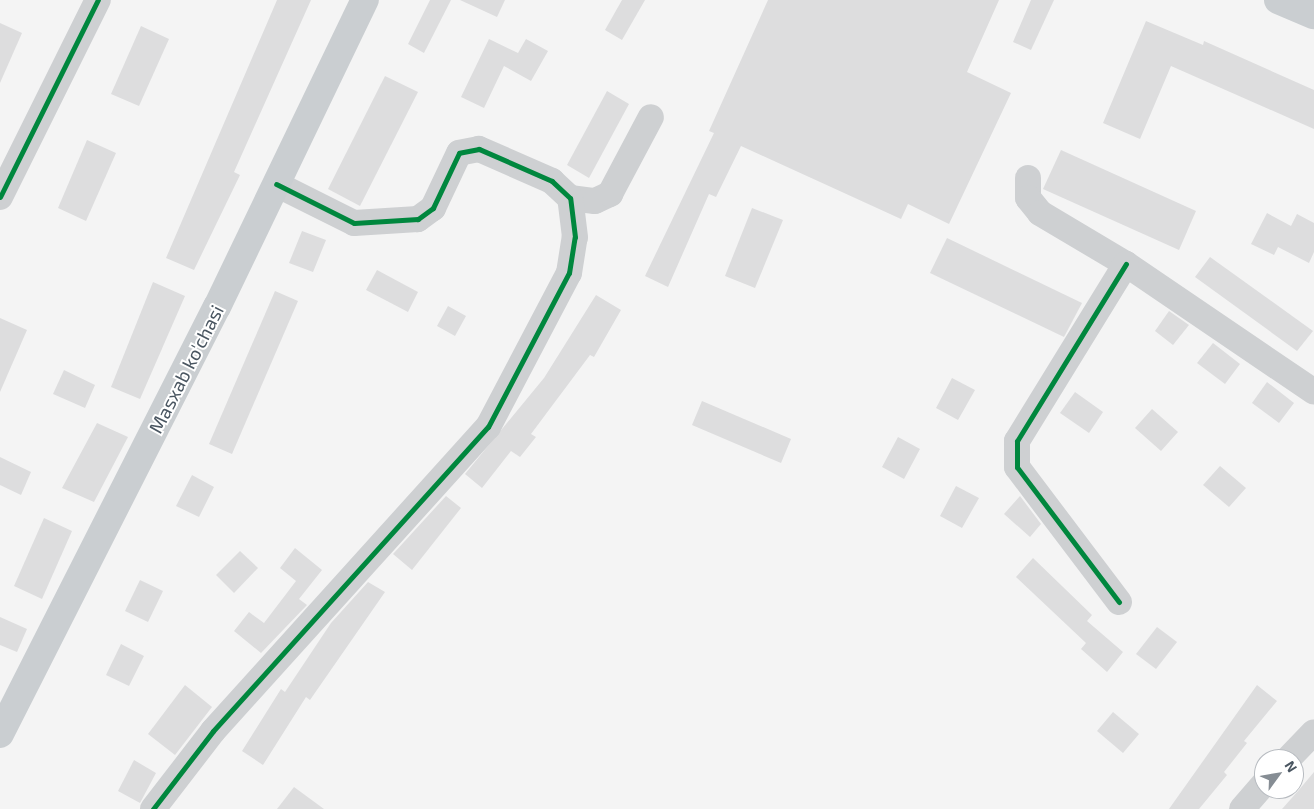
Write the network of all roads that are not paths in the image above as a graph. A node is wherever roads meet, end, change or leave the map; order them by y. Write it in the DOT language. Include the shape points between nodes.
graph roads {
  1 [pos="98,0"];
  2 [pos="365,0"];
  3 [pos="1278,0"];
  4 [pos="1314,15"];
  5 [pos="651,117"];
  6 [pos="1028,178"];
  7 [pos="276,184"];
  8 [pos="0,197"];
  9 [pos="570,198"];
  10 [pos="1126,264"];
  11 [pos="1314,392"];
  12 [pos="1119,602"];
  13 [pos="1314,732"];
  14 [pos="0,734"];
  15 [pos="1298,749"];
  16 [pos="1254,795"];
  17 [pos="153,809"];
  18 [pos="1242,809"];
  1 -- 8 [label="street"];
  2 -- 7 [label="main road, Masxab ko'chasi"];
  3 -- 4 [label="main road"];
  5 -- 9 [label="street" via="610,194 595,201"];
  6 -- 10 [label="street" via="1028,198 1040,213"];
  7 -- 9 [label="street" via="354,223 418,219 433,208 458,153 479,150 552,182"];
  7 -- 14 [label="main road, Masxab ko'chasi"];
  9 -- 17 [label="street" via="575,237 569,273 488,427 213,731"];
  10 -- 11 [label="street"];
  10 -- 12 [label="street" via="1017,441 1018,467"];
  13 -- 15 [label="street"];
  16 -- 18 [label="street"];
}
